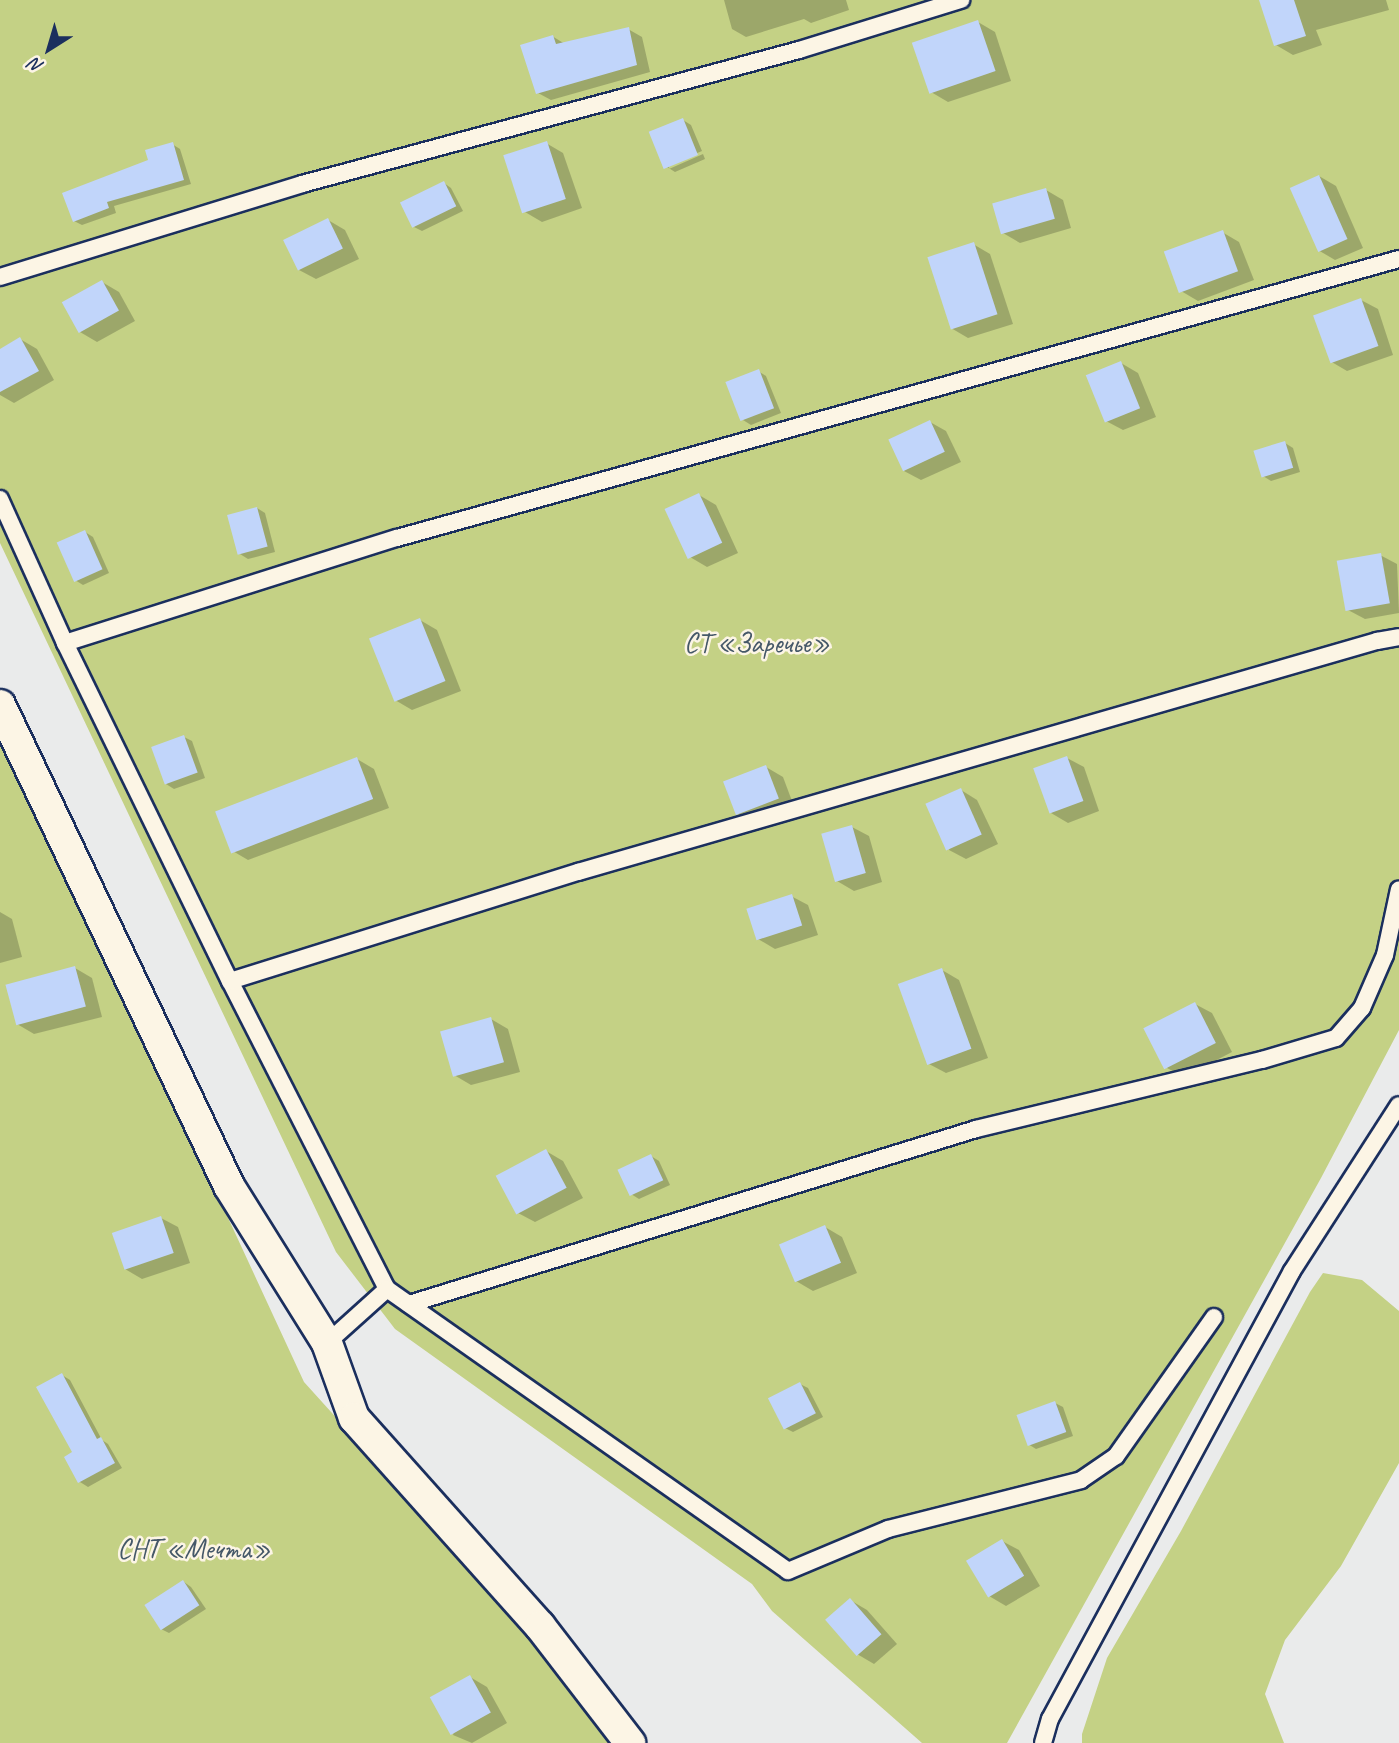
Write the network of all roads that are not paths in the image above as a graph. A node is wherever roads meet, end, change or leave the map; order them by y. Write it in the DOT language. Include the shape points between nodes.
graph roads {
  1 [pos="961,0"];
  2 [pos="1399,259"];
  3 [pos="0,277"];
  4 [pos="0,499"];
  5 [pos="1399,637"];
  6 [pos="65,643"];
  7 [pos="0,705"];
  8 [pos="1399,889"];
  9 [pos="230,981"];
  10 [pos="1399,1105"];
  11 [pos="387,1289"];
  12 [pos="409,1304"];
  13 [pos="1214,1317"];
  14 [pos="327,1343"];
  15 [pos="630,1743"];
  16 [pos="1043,1743"];
  1 -- 3 [label="lane" via="799,50 302,184"];
  2 -- 6 [label="lane" via="397,538"];
  4 -- 6 [label="lane"];
  5 -- 9 [label="lane" via="578,872"];
  6 -- 9 [label="lane"];
  7 -- 14 [label="street" via="229,1186"];
  8 -- 12 [label="lane" via="1385,955 1362,1008 1336,1038 976,1129"];
  9 -- 11 [label="lane"];
  10 -- 16 [label="lane" via="1292,1271 1050,1719"];
  11 -- 12 [label="lane"];
  11 -- 14 [label="lane"];
  12 -- 13 [label="lane" via="788,1571 888,1529 1081,1480 1116,1455"];
  14 -- 15 [label="street" via="354,1418 540,1626"];
}
